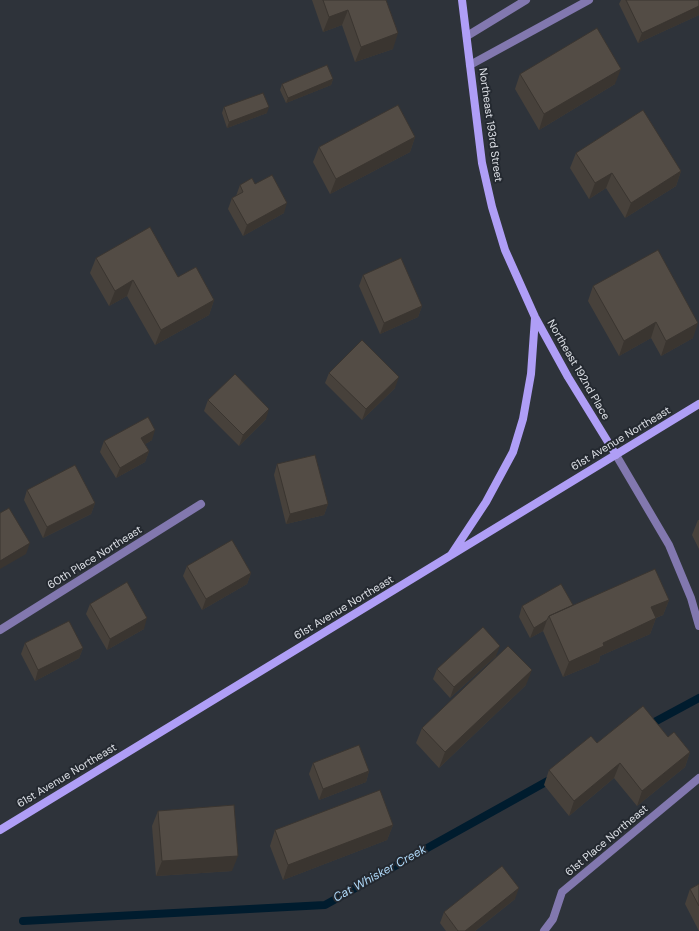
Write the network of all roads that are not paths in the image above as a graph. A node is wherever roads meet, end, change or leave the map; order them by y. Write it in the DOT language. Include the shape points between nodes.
graph roads {
  1 [pos="462,0"];
  2 [pos="526,0"];
  3 [pos="589,0"];
  4 [pos="467,36"];
  5 [pos="470,65"];
  6 [pos="535,318"];
  7 [pos="699,404"];
  8 [pos="616,455"];
  9 [pos="201,504"];
  10 [pos="449,557"];
  11 [pos="699,626"];
  12 [pos="0,630"];
  13 [pos="699,778"];
  14 [pos="0,830"];
  15 [pos="544,931"];
  1 -- 4 [label="main road, Northeast 193rd Street"];
  2 -- 4 [label="street"];
  3 -- 5 [label="street"];
  4 -- 5 [label="main road, Northeast 193rd Street"];
  5 -- 6 [label="main road, Northeast 193rd Street" via="482,163 492,207 505,250"];
  6 -- 8 [label="main road, Northeast 192nd Place"];
  6 -- 10 [label="main road" via="523,419 512,452 486,502"];
  7 -- 8 [label="main road, 61st Avenue Northeast"];
  8 -- 10 [label="main road, 61st Avenue Northeast"];
  8 -- 11 [label="street, Northeast 192nd Place" via="669,546 691,598"];
  9 -- 12 [label="street, 60th Place Northeast"];
  10 -- 14 [label="main road, 61st Avenue Northeast"];
  13 -- 15 [label="street, 61st Place Northeast" via="562,892 553,919"];
}
